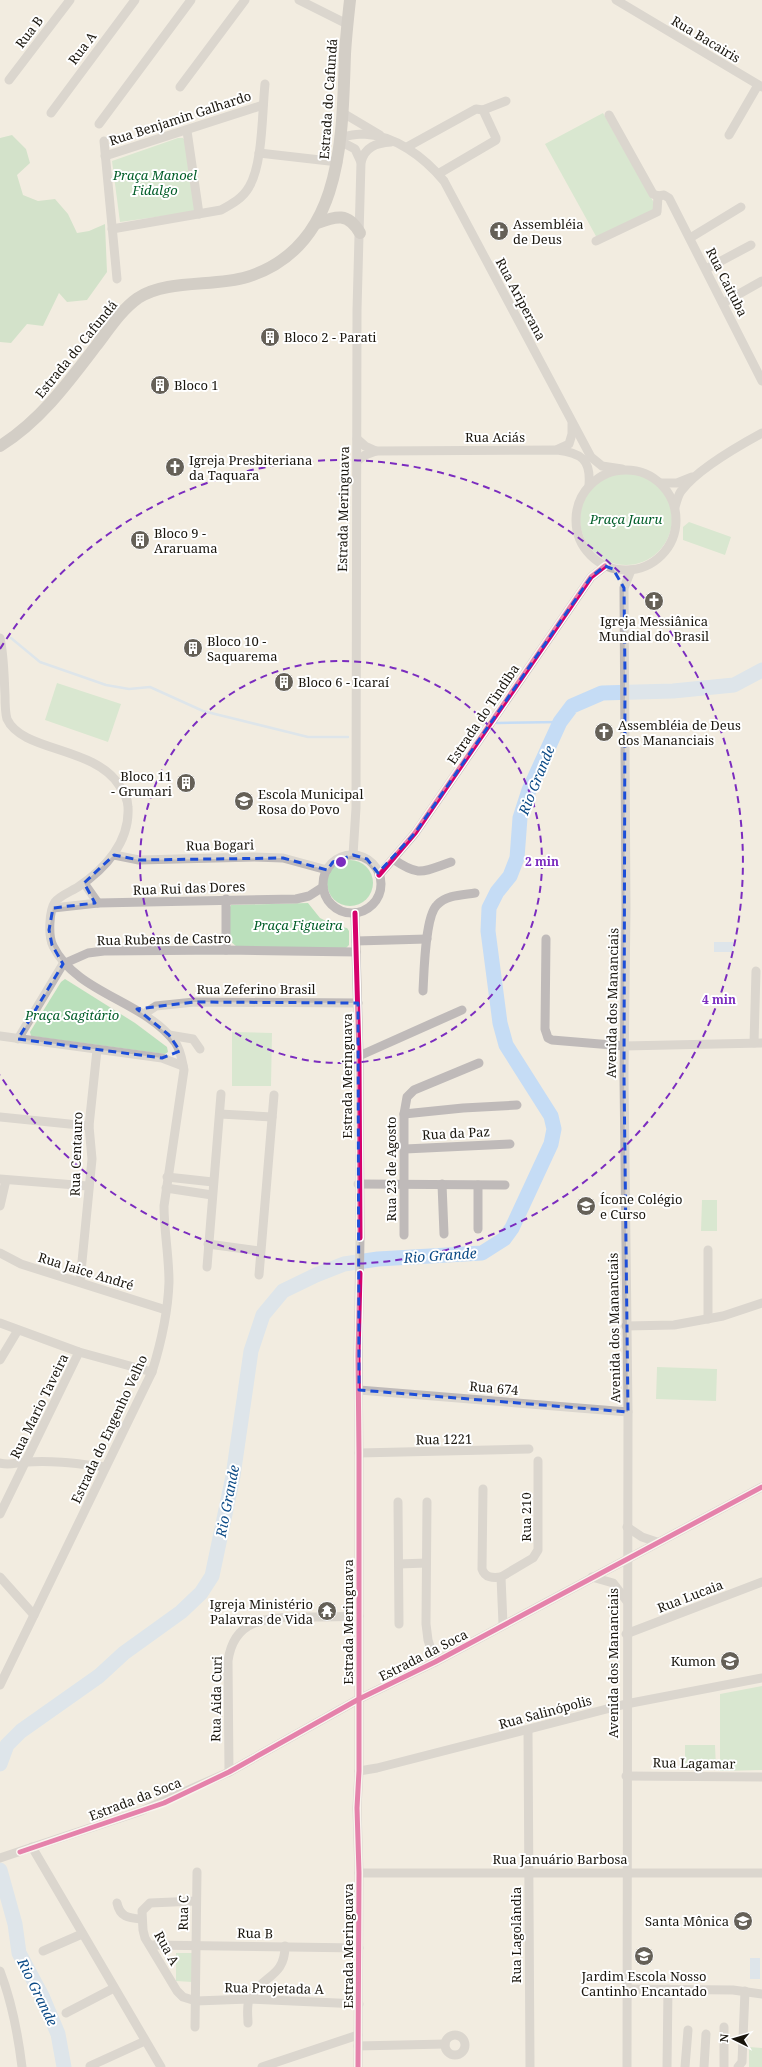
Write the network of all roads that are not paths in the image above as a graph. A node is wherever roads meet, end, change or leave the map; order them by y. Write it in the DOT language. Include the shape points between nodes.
graph roads {
  1 [pos="70,0"];
  2 [pos="135,0"];
  3 [pos="191,0"];
  4 [pos="245,0"];
  5 [pos="299,0"];
  6 [pos="350,0"];
  7 [pos="616,0"];
  8 [pos="348,24"];
  9 [pos="10,80"];
  10 [pos="265,84"];
  11 [pos="760,86"];
  12 [pos="180,87"];
  13 [pos="506,101"];
  14 [pos="263,105"];
  15 [pos="483,110"];
  16 [pos="51,112"];
  17 [pos="343,113"];
  18 [pos="609,116"];
  19 [pos="99,124"];
  20 [pos="187,131"];
  21 [pos="729,135"];
  22 [pos="341,139"];
  23 [pos="104,141"];
  24 [pos="391,142"];
  25 [pos="407,147"];
  26 [pos="259,153"];
  27 [pos="105,156"];
  28 [pos="338,162"];
  29 [pos="361,162"];
  30 [pos="438,174"];
  31 [pos="658,196"];
  32 [pos="741,207"];
  33 [pos="199,214"];
  34 [pos="317,223"];
  35 [pos="112,228"];
  36 [pos="360,233"];
  37 [pos="690,238"];
  38 [pos="596,241"];
  39 [pos="751,245"];
  40 [pos="706,269"];
  41 [pos="117,279"];
  42 [pos="762,281"];
  43 [pos="722,302"];
  44 [pos="762,381"];
  45 [pos="572,424"];
  46 [pos="762,433"];
  47 [pos="357,439"];
  48 [pos="0,446"];
  49 [pos="557,450"];
  50 [pos="376,452"];
  51 [pos="357,461"];
  52 [pos="622,469"];
  53 [pos="696,475"];
  54 [pos="660,483"];
  55 [pos="589,485"];
  56 [pos="675,507"];
  57 [pos="592,557"];
  58 [pos="609,568"];
  59 [pos="631,570"];
  60 [pos="591,577"];
  61 [pos="624,588"];
  62 [pos="0,638"];
  63 [pos="4,721"];
  64 [pos="114,855"];
  65 [pos="353,855"];
  66 [pos="391,859"];
  67 [pos="451,862"];
  68 [pos="373,864"];
  69 [pos="327,870"];
  70 [pos="379,875"];
  71 [pos="84,883"];
  72 [pos="323,886"];
  73 [pos="475,892"];
  74 [pos="226,899"];
  75 [pos="98,903"];
  76 [pos="53,908"];
  77 [pos="354,913"];
  78 [pos="427,939"];
  79 [pos="546,939"];
  80 [pos="356,941"];
  81 [pos="226,950"];
  82 [pos="356,952"];
  83 [pos="64,964"];
  84 [pos="756,971"];
  85 [pos="423,991"];
  86 [pos="126,1003"];
  87 [pos="358,1003"];
  88 [pos="156,1006"];
  89 [pos="462,1010"];
  90 [pos="144,1014"];
  91 [pos="168,1035"];
  92 [pos="0,1036"];
  93 [pos="18,1039"];
  94 [pos="758,1043"];
  95 [pos="624,1046"];
  96 [pos="200,1049"];
  97 [pos="97,1050"];
  98 [pos="180,1051"];
  99 [pos="359,1056"];
  100 [pos="162,1058"];
  101 [pos="479,1063"];
  102 [pos="183,1066"];
  103 [pos="221,1094"];
  104 [pos="274,1095"];
  105 [pos="517,1105"];
  106 [pos="220,1114"];
  107 [pos="404,1114"];
  108 [pos="0,1117"];
  109 [pos="272,1117"];
  110 [pos="89,1126"];
  111 [pos="510,1144"];
  112 [pos="405,1149"];
  113 [pos="167,1177"];
  114 [pos="3,1179"];
  115 [pos="213,1182"];
  116 [pos="358,1184"];
  117 [pos="404,1184"];
  118 [pos="442,1184"];
  119 [pos="478,1185"];
  120 [pos="505,1185"];
  121 [pos="88,1186"];
  122 [pos="166,1188"];
  123 [pos="212,1195"];
  124 [pos="0,1206"];
  125 [pos="478,1229"];
  126 [pos="444,1234"];
  127 [pos="404,1235"];
  128 [pos="208,1244"];
  129 [pos="708,1250"];
  130 [pos="260,1251"];
  131 [pos="0,1253"];
  132 [pos="207,1267"];
  133 [pos="259,1274"];
  134 [pos="80,1282"];
  135 [pos="762,1303"];
  136 [pos="166,1310"];
  137 [pos="708,1319"];
  138 [pos="0,1323"];
  139 [pos="626,1326"];
  140 [pos="18,1330"];
  141 [pos="79,1352"];
  142 [pos="0,1360"];
  143 [pos="152,1372"];
  144 [pos="359,1390"];
  145 [pos="628,1412"];
  146 [pos="529,1449"];
  147 [pos="360,1453"];
  148 [pos="538,1461"];
  149 [pos="0,1462"];
  150 [pos="27,1462"];
  151 [pos="105,1467"];
  152 [pos="762,1487"];
  153 [pos="483,1489"];
  154 [pos="398,1502"];
  155 [pos="427,1502"];
  156 [pos="0,1514"];
  157 [pos="627,1527"];
  158 [pos="657,1542"];
  159 [pos="626,1559"];
  160 [pos="399,1564"];
  161 [pos="426,1564"];
  162 [pos="0,1577"];
  163 [pos="501,1577"];
  164 [pos="592,1577"];
  165 [pos="762,1582"];
  166 [pos="626,1601"];
  167 [pos="34,1615"];
  168 [pos="359,1616"];
  169 [pos="399,1624"];
  170 [pos="503,1624"];
  171 [pos="626,1634"];
  172 [pos="435,1662"];
  173 [pos="762,1678"];
  174 [pos="0,1685"];
  175 [pos="359,1699"];
  176 [pos="626,1704"];
  177 [pos="528,1730"];
  178 [pos="359,1771"];
  179 [pos="229,1772"];
  180 [pos="626,1776"];
  181 [pos="762,1777"];
  182 [pos="32,1847"];
  183 [pos="0,1858"];
  184 [pos="196,1872"];
  185 [pos="627,1872"];
  186 [pos="359,1873"];
  187 [pos="529,1873"];
  188 [pos="762,1873"];
  189 [pos="196,1901"];
  190 [pos="117,1903"];
  191 [pos="141,1919"];
  192 [pos="82,1934"];
  193 [pos="150,1945"];
  194 [pos="195,1945"];
  195 [pos="285,1946"];
  196 [pos="359,1948"];
  197 [pos="44,1951"];
  198 [pos="0,1971"];
  199 [pos="114,1988"];
  200 [pos="626,1989"];
  201 [pos="668,1989"];
  202 [pos="745,1991"];
  203 [pos="762,1994"];
  204 [pos="249,1999"];
  205 [pos="192,2000"];
  206 [pos="359,2004"];
  207 [pos="66,2014"];
  208 [pos="248,2022"];
  209 [pos="195,2027"];
  210 [pos="724,2027"];
  211 [pos="688,2030"];
  212 [pos="706,2034"];
  213 [pos="358,2035"];
  214 [pos="145,2041"];
  215 [pos="445,2044"];
  216 [pos="358,2046"];
  217 [pos="90,2066"];
  218 [pos="22,2067"];
  219 [pos="161,2067"];
  220 [pos="262,2067"];
  221 [pos="358,2067"];
  222 [pos="530,2067"];
  223 [pos="626,2067"];
  224 [pos="667,2067"];
  225 [pos="685,2067"];
  226 [pos="704,2067"];
  227 [pos="724,2067"];
  228 [pos="738,2067"];
  1 -- 9 [label="street, Rua B"];
  2 -- 16 [label="street, Rua A"];
  3 -- 19 [label="street"];
  4 -- 12 [label="street"];
  5 -- 8 [label="street"];
  6 -- 8 [label="main road, Estrada do Cafundá"];
  7 -- 11 [label="street, Rua Bacairis"];
  8 -- 17 [label="main road, Estrada do Cafundá"];
  10 -- 14 [label="street"];
  11 -- 21 [label="street"];
  13 -- 15 [label="street"];
  14 -- 20 [label="street, Rua Benjamin Galhardo"];
  14 -- 26 [label="street"];
  15 -- 25 [label="street" via="476,109"];
  15 -- 30 [label="street" via="496,140"];
  17 -- 22 [label="main road, Estrada do Cafundá"];
  17 -- 24 [label="street, Rua Ariperana"];
  18 -- 31 [label="street, Rua Caituba" via="653,194"];
  20 -- 27 [label="street, Rua Benjamin Galhardo"];
  20 -- 33 [label="street"];
  22 -- 24 [label="street, Rua Ariperana" via="368,135"];
  22 -- 28 [label="main road, Estrada do Cafundá"];
  22 -- 29 [label="street" via="355,149"];
  23 -- 27 [label="street"];
  24 -- 25 [label="street, Rua Ariperana"];
  24 -- 29 [label="street" via="373,145 363,154"];
  25 -- 30 [label="street, Rua Ariperana"];
  26 -- 28 [label="street"];
  26 -- 33 [label="street" via="254,175 242,196 221,210"];
  27 -- 35 [label="street"];
  28 -- 34 [label="main road, Estrada do Cafundá" via="327,202"];
  29 -- 36 [label="street, Estrada Meringuava"];
  30 -- 45 [label="street, Rua Ariperana"];
  31 -- 37 [label="street, Rua Caituba" via="664,195 669,198"];
  31 -- 38 [label="street" via="657,212"];
  32 -- 37 [label="street, Rua Caituba"];
  33 -- 35 [label="street"];
  34 -- 36 [label="main road" via="341,217 355,224"];
  34 -- 48 [label="main road, Estrada do Cafundá" via="294,251 267,269 246,278 158,290 139,298 122,312 48,407"];
  35 -- 41 [label="street"];
  36 -- 47 [label="street, Estrada Meringuava"];
  37 -- 40 [label="street, Rua Caituba"];
  39 -- 40 [label="street"];
  40 -- 43 [label="street, Rua Caituba"];
  42 -- 43 [label="street"];
  43 -- 44 [label="street, Rua Caituba"];
  45 -- 49 [label="street" via="569,444"];
  45 -- 52 [label="street, Rua Ariperana" via="596,462"];
  46 -- 53 [label="street"];
  47 -- 50 [label="street"];
  47 -- 51 [label="street, Estrada Meringuava"];
  49 -- 50 [label="street, Rua Aciás"];
  49 -- 55 [label="street, Rua Aciás" via="577,454 586,462 590,468"];
  50 -- 51 [label="street, Rua Aciás"];
  51 -- 65 [label="street, Estrada Meringuava" via="356,808"];
  52 -- 54 [label="street" via="638,470"];
  52 -- 55 [label="street" via="599,477"];
  53 -- 54 [label="street" via="677,484"];
  53 -- 56 [label="street" via="682,489"];
  54 -- 56 [label="street"];
  55 -- 57 [label="street" via="579,501 576,520 580,540"];
  56 -- 59 [label="street" via="677,521 668,549 645,567"];
  57 -- 58 [label="street"];
  57 -- 60 [label="street"];
  58 -- 59 [label="street"];
  58 -- 60 [label="street, Estrada do Tindiba"];
  58 -- 61 [label="street"];
  59 -- 61 [label="street, Avenida dos Mananciais"];
  60 -- 66 [label="street, Estrada do Tindiba" via="415,833"];
  61 -- 95 [label="street, Avenida dos Mananciais"];
  62 -- 63 [label="street"];
  63 -- 64 [label="street" via="27,738 84,757 101,766 115,779 128,804 128,817"];
  64 -- 69 [label="street, Rua Bogari" via="139,860 283,858"];
  64 -- 71 [label="street" via="101,870"];
  65 -- 68 [label="street" via="367,859"];
  65 -- 69 [label="street" via="343,856"];
  66 -- 67 [label="street" via="416,872"];
  66 -- 68 [label="street"];
  66 -- 70 [label="street, Estrada do Tindiba"];
  68 -- 70 [label="street"];
  69 -- 72 [label="street"];
  70 -- 77 [label="street" via="381,885 373,904"];
  71 -- 75 [label="street"];
  71 -- 76 [label="street" via="55,902"];
  72 -- 74 [label="street, Rua Rui das Dores" via="303,898"];
  72 -- 77 [label="street" via="326,898 333,906 343,912"];
  73 -- 78 [label="street" via="443,900 435,906"];
  74 -- 75 [label="street, Rua Rui das Dores"];
  74 -- 81 [label="street"];
  75 -- 76 [label="street, Rua Rui das Dores"];
  76 -- 83 [label="street, Estrada do Engenho Velho" via="49,930 52,944"];
  77 -- 80 [label="street, Estrada Meringuava"];
  78 -- 80 [label="street"];
  78 -- 85 [label="street"];
  79 -- 95 [label="street" via="545,1029 548,1038"];
  80 -- 82 [label="street, Estrada Meringuava"];
  81 -- 82 [label="street, Rua Rubens de Castro"];
  81 -- 83 [label="street, Rua Rubens de Castro" via="104,951 88,953"];
  82 -- 87 [label="street, Estrada Meringuava"];
  83 -- 86 [label="street, Estrada do Engenho Velho" via="79,976"];
  83 -- 93 [label="street"];
  84 -- 94 [label="street"];
  86 -- 88 [label="street, Rua Zeferino Brasil"];
  86 -- 90 [label="street, Estrada do Engenho Velho"];
  87 -- 88 [label="street, Rua Zeferino Brasil" via="194,1002"];
  87 -- 99 [label="street, Estrada Meringuava"];
  88 -- 90 [label="street, Rua Zeferino Brasil"];
  89 -- 99 [label="street"];
  90 -- 91 [label="street, Estrada do Engenho Velho"];
  91 -- 96 [label="street" via="193,1039"];
  91 -- 98 [label="street, Estrada do Engenho Velho" via="176,1042"];
  92 -- 93 [label="street"];
  93 -- 97 [label="street"];
  94 -- 95 [label="street"];
  95 -- 139 [label="street, Avenida dos Mananciais"];
  97 -- 100 [label="street"];
  97 -- 110 [label="street, Rua Centauro"];
  98 -- 100 [label="street"];
  98 -- 102 [label="street, Estrada do Engenho Velho"];
  99 -- 116 [label="street, Estrada Meringuava"];
  100 -- 102 [label="street"];
  101 -- 107 [label="street, Rua 23 de Agosto" via="414,1090 407,1097"];
  102 -- 113 [label="street, Estrada do Engenho Velho" via="182,1090"];
  103 -- 106 [label="street"];
  104 -- 109 [label="street"];
  105 -- 107 [label="street"];
  106 -- 109 [label="street"];
  106 -- 115 [label="street"];
  107 -- 112 [label="street, Rua 23 de Agosto"];
  108 -- 110 [label="street"];
  109 -- 130 [label="street"];
  110 -- 121 [label="street, Rua Centauro" via="92,1159"];
  111 -- 112 [label="street, Rua da Paz"];
  112 -- 117 [label="street, Rua 23 de Agosto"];
  113 -- 115 [label="street"];
  113 -- 122 [label="street, Estrada do Engenho Velho"];
  114 -- 121 [label="street"];
  114 -- 124 [label="street"];
  115 -- 123 [label="street"];
  116 -- 117 [label="street"];
  116 -- 144 [label="street, Estrada Meringuava"];
  117 -- 118 [label="street"];
  117 -- 127 [label="street, Rua 23 de Agosto"];
  118 -- 119 [label="street"];
  118 -- 126 [label="street"];
  119 -- 120 [label="street"];
  119 -- 125 [label="street"];
  121 -- 134 [label="street, Rua Centauro"];
  122 -- 123 [label="street"];
  122 -- 136 [label="street, Estrada do Engenho Velho" via="164,1224 169,1283"];
  123 -- 128 [label="street"];
  128 -- 130 [label="street"];
  128 -- 132 [label="street"];
  129 -- 137 [label="street"];
  130 -- 133 [label="street"];
  131 -- 134 [label="street, Rua Jaice André" via="21,1264"];
  134 -- 136 [label="street, Rua Jaice André"];
  135 -- 137 [label="street"];
  136 -- 143 [label="street, Estrada do Engenho Velho" via="164,1331"];
  137 -- 139 [label="street" via="674,1325"];
  138 -- 140 [label="street"];
  139 -- 145 [label="street, Avenida dos Mananciais"];
  140 -- 141 [label="street"];
  140 -- 142 [label="street"];
  141 -- 143 [label="street"];
  141 -- 150 [label="street, Rua Mario Taveira"];
  143 -- 151 [label="street, Estrada do Engenho Velho"];
  144 -- 145 [label="street, Rua 674"];
  144 -- 147 [label="street, Estrada Meringuava"];
  145 -- 157 [label="street, Avenida dos Mananciais"];
  146 -- 147 [label="street, Rua 1221"];
  147 -- 168 [label="street, Estrada Meringuava"];
  148 -- 163 [label="street, Rua 210" via="538,1550 533,1558"];
  149 -- 150 [label="street"];
  150 -- 151 [label="street" via="60,1462"];
  150 -- 156 [label="street, Rua Mario Taveira"];
  151 -- 167 [label="street, Estrada do Engenho Velho"];
  152 -- 158 [label="street, Estrada da Soca"];
  153 -- 163 [label="street" via="482,1569 485,1575"];
  154 -- 160 [label="street"];
  155 -- 161 [label="street"];
  157 -- 158 [label="street" via="642,1537"];
  157 -- 159 [label="street, Avenida dos Mananciais"];
  158 -- 159 [label="street, Estrada da Soca"];
  159 -- 164 [label="street, Estrada da Soca"];
  159 -- 166 [label="street, Avenida dos Mananciais"];
  160 -- 161 [label="street"];
  160 -- 169 [label="street"];
  161 -- 172 [label="street" via="427,1633"];
  162 -- 167 [label="street"];
  163 -- 170 [label="street"];
  164 -- 166 [label="street" via="613,1583"];
  164 -- 170 [label="street, Estrada da Soca"];
  165 -- 171 [label="street, Rua Lucaia"];
  166 -- 171 [label="street, Avenida dos Mananciais"];
  167 -- 174 [label="street, Estrada do Engenho Velho"];
  168 -- 175 [label="street, Estrada Meringuava"];
  168 -- 179 [label="street, Rua Aida Curi" via="269,1618 246,1627 236,1637 230,1648 228,1661"];
  170 -- 172 [label="street, Estrada da Soca"];
  171 -- 176 [label="street, Avenida dos Mananciais"];
  172 -- 175 [label="street, Estrada da Soca"];
  173 -- 176 [label="street, Rua Salinópolis"];
  175 -- 178 [label="street, Estrada Meringuava"];
  175 -- 179 [label="street, Estrada da Soca"];
  176 -- 177 [label="street, Rua Salinópolis"];
  176 -- 180 [label="street, Avenida dos Mananciais"];
  177 -- 178 [label="street, Rua Salinópolis"];
  177 -- 187 [label="street, Rua Lagolândia"];
  178 -- 186 [label="street, Estrada Meringuava"];
  179 -- 182 [label="street, Estrada da Soca" via="152,1807"];
  180 -- 181 [label="street, Rua Lagamar"];
  180 -- 185 [label="street, Avenida dos Mananciais"];
  182 -- 183 [label="street, Estrada da Soca"];
  182 -- 192 [label="street"];
  184 -- 189 [label="street, Rua C"];
  185 -- 187 [label="street, Rua Januário Barbosa"];
  185 -- 188 [label="street, Rua Januário Barbosa"];
  185 -- 200 [label="street, Avenida dos Mananciais"];
  186 -- 187 [label="street, Rua Januário Barbosa"];
  186 -- 196 [label="street, Estrada Meringuava"];
  187 -- 222 [label="street, Rua Lagolândia"];
  189 -- 191 [label="street" via="150,1903 142,1911"];
  189 -- 194 [label="street, Rua C"];
  190 -- 191 [label="street" via="124,1916"];
  191 -- 193 [label="street, Rua A"];
  192 -- 197 [label="street"];
  192 -- 199 [label="street"];
  193 -- 194 [label="street, Rua B"];
  193 -- 205 [label="street, Rua A" via="177,1991"];
  194 -- 195 [label="street, Rua B"];
  194 -- 205 [label="street, Rua C"];
  195 -- 196 [label="street, Rua B"];
  195 -- 204 [label="street" via="281,1968 266,1979"];
  196 -- 206 [label="street, Estrada Meringuava"];
  198 -- 218 [label="street" via="16,2028"];
  199 -- 207 [label="street"];
  199 -- 214 [label="street"];
  200 -- 201 [label="street"];
  200 -- 223 [label="street, Avenida dos Mananciais"];
  201 -- 202 [label="street"];
  201 -- 224 [label="street"];
  202 -- 203 [label="street"];
  202 -- 228 [label="street" via="742,2062"];
  204 -- 205 [label="street, Rua Projetada A"];
  204 -- 206 [label="street, Rua Projetada A"];
  204 -- 208 [label="street"];
  205 -- 209 [label="street, Rua C"];
  206 -- 213 [label="street, Estrada Meringuava"];
  210 -- 227 [label="street"];
  211 -- 225 [label="street"];
  212 -- 226 [label="street"];
  213 -- 216 [label="street, Estrada Meringuava"];
  213 -- 220 [label="street"];
  214 -- 217 [label="street"];
  214 -- 219 [label="street"];
  215 -- 216 [label="street"];
  216 -- 221 [label="street, Estrada Meringuava"];
}
